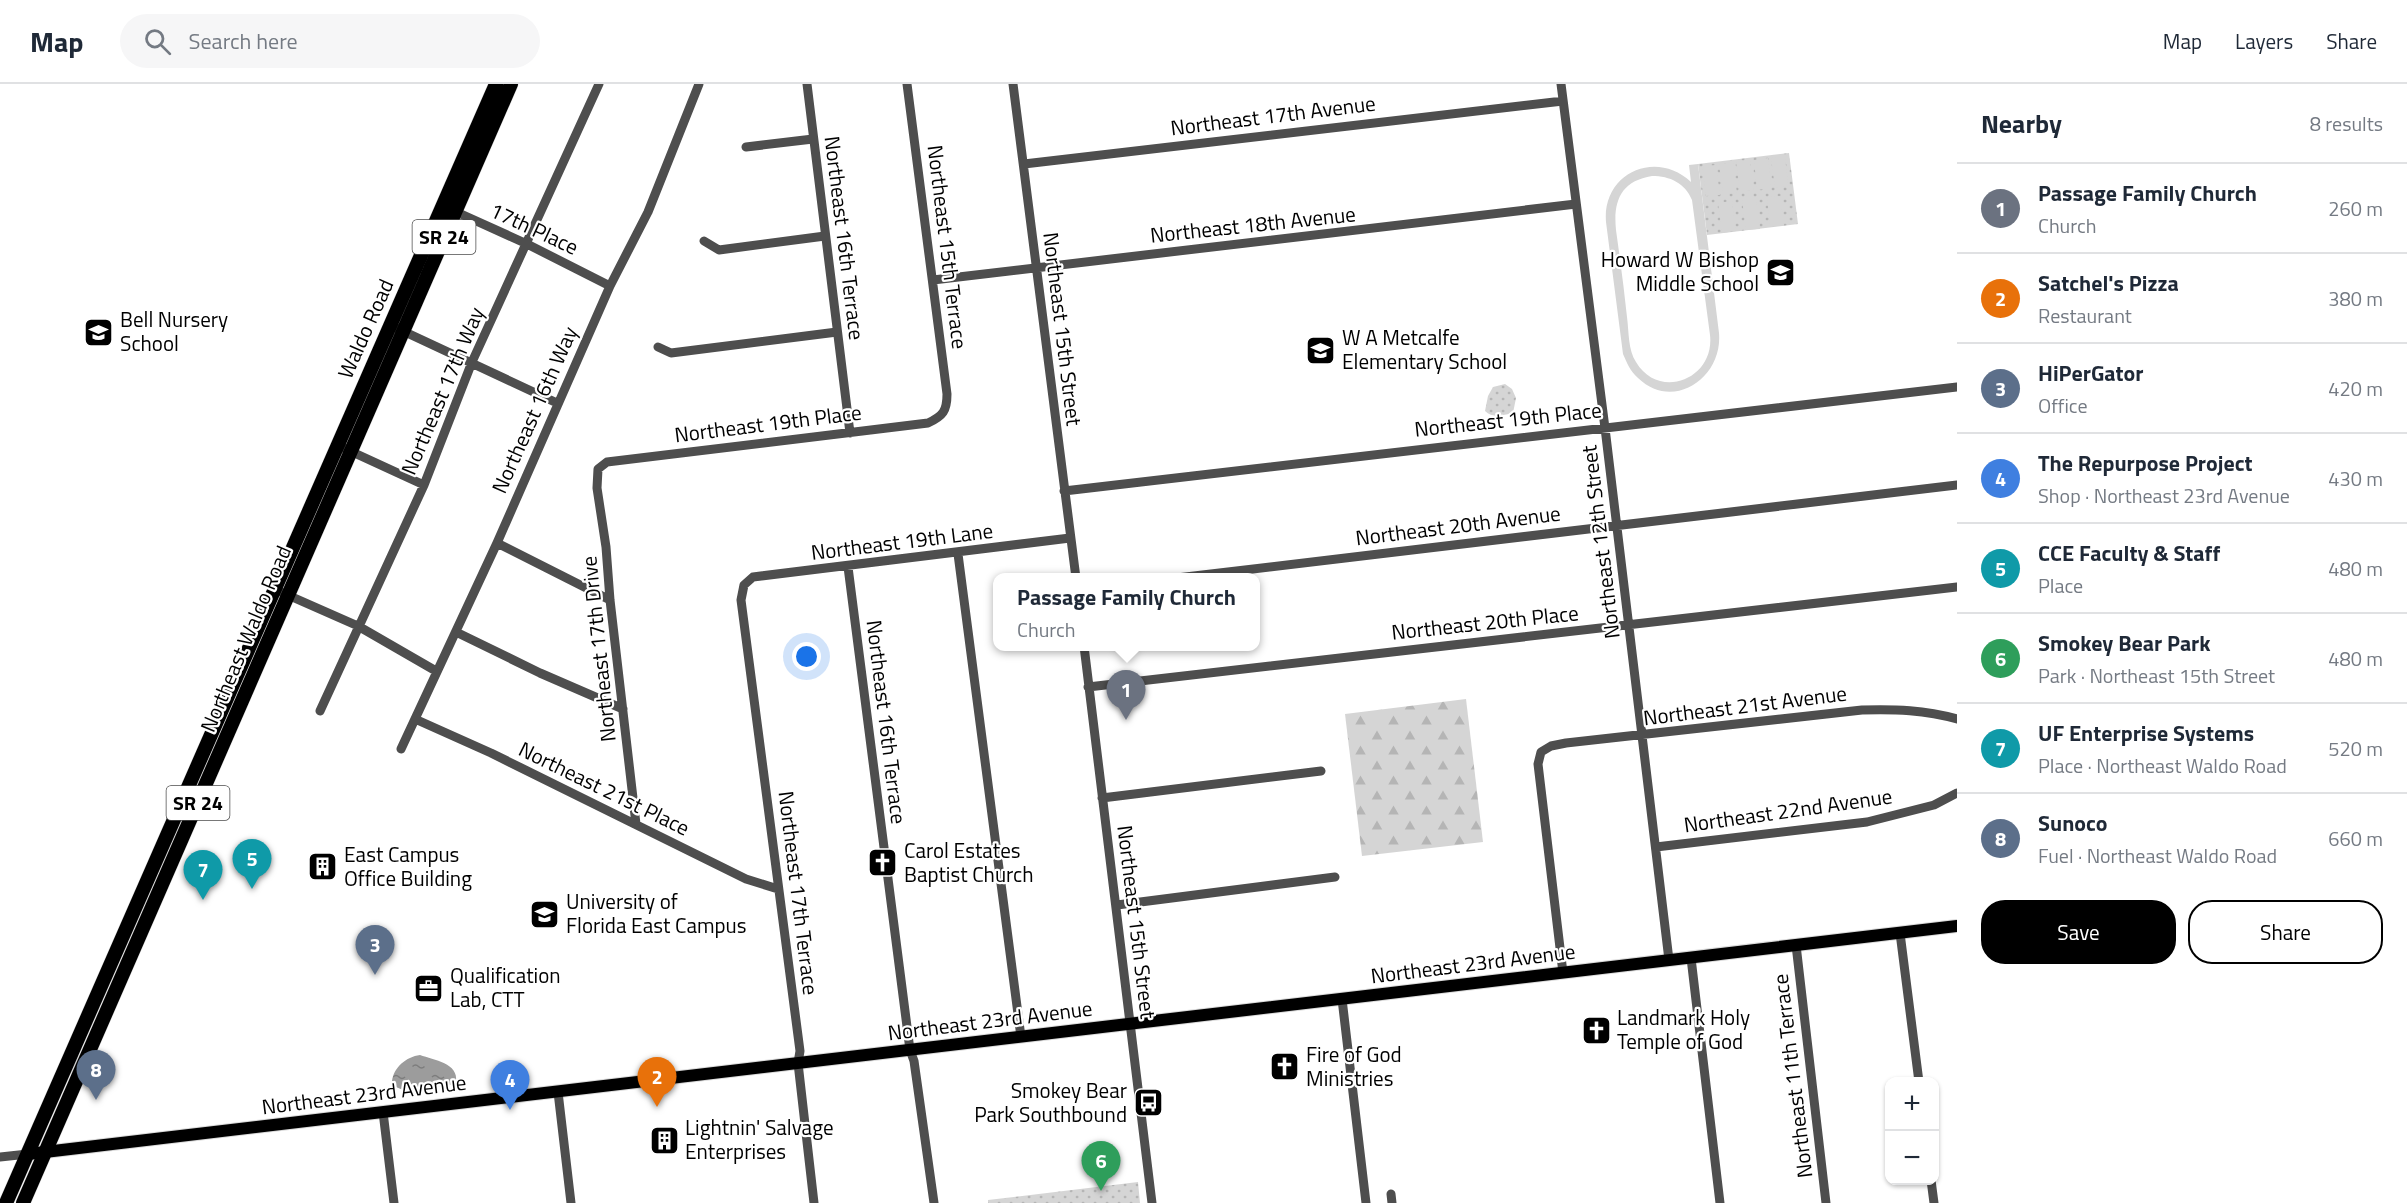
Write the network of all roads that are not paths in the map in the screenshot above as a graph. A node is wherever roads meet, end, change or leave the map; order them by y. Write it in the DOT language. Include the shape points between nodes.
graph roads {
  1 [pos="496,84"];
  2 [pos="511,84"];
  3 [pos="599,84"];
  4 [pos="699,84"];
  5 [pos="807,84"];
  6 [pos="908,84"];
  7 [pos="1013,84"];
  8 [pos="1561,84"];
  9 [pos="1563,100"];
  10 [pos="813,139"];
  11 [pos="746,147"];
  12 [pos="1024,164"];
  13 [pos="1576,204"];
  14 [pos="442,206"];
  15 [pos="455,212"];
  16 [pos="825,236"];
  17 [pos="704,241"];
  18 [pos="527,244"];
  19 [pos="1037,267"];
  20 [pos="933,280"];
  21 [pos="610,286"];
  22 [pos="390,326"];
  23 [pos="404,332"];
  24 [pos="837,332"];
  25 [pos="658,347"];
  26 [pos="472,362"];
  27 [pos="1957,387"];
  28 [pos="557,404"];
  29 [pos="943,414"];
  30 [pos="1605,428"];
  31 [pos="849,433"];
  32 [pos="344,448"];
  33 [pos="598,469"];
  34 [pos="424,485"];
  35 [pos="1957,485"];
  36 [pos="1064,491"];
  37 [pos="1617,525"];
  38 [pos="1070,538"];
  39 [pos="497,543"];
  40 [pos="958,554"];
  41 [pos="848,567"];
  42 [pos="1075,573"];
  43 [pos="1219,573"];
  44 [pos="743,587"];
  45 [pos="1957,587"];
  46 [pos="280,592"];
  47 [pos="610,600"];
  48 [pos="1629,625"];
  49 [pos="357,626"];
  50 [pos="456,632"];
  51 [pos="1084,651"];
  52 [pos="436,671"];
  53 [pos="1088,687"];
  54 [pos="623,709"];
  55 [pos="320,711"];
  56 [pos="415,719"];
  57 [pos="1957,719"];
  58 [pos="1642,736"];
  59 [pos="401,749"];
  60 [pos="1321,771"];
  61 [pos="1957,793"];
  62 [pos="1102,798"];
  63 [pos="636,824"];
  64 [pos="1656,847"];
  65 [pos="1335,877"];
  66 [pos="778,889"];
  67 [pos="1117,905"];
  68 [pos="1957,926"];
  69 [pos="1900,933"];
  70 [pos="1796,945"];
  71 [pos="1691,958"];
  72 [pos="1669,960"];
  73 [pos="1563,973"];
  74 [pos="1342,999"];
  75 [pos="93,1005"];
  76 [pos="107,1011"];
  77 [pos="1131,1024"];
  78 [pos="1021,1036"];
  79 [pos="910,1050"];
  80 [pos="798,1063"];
  81 [pos="1918,1077"];
  82 [pos="558,1092"];
  83 [pos="383,1112"];
  84 [pos="45,1152"];
  85 [pos="28,1154"];
  86 [pos="0,1158"];
  87 [pos="1932,1185"];
  88 [pos="6,1203"];
  89 [pos="23,1203"];
  90 [pos="394,1203"];
  91 [pos="571,1203"];
  92 [pos="814,1203"];
  93 [pos="934,1203"];
  94 [pos="1152,1203"];
  95 [pos="1366,1203"];
  96 [pos="1720,1203"];
  97 [pos="1826,1203"];
  98 [pos="1934,1203"];
  1 -- 14 [label="highway, Waldo Road / SR 24"];
  2 -- 15 [label="highway, SR 24"];
  3 -- 18 [label="street, Northeast 17th Way"];
  4 -- 21 [label="street, Northeast 16th Way" via="648,213"];
  5 -- 10 [label="street, Northeast 16th Terrace"];
  6 -- 20 [label="street, Northeast 15th Terrace"];
  7 -- 12 [label="street, Northeast 15th Street"];
  8 -- 9 [label="street, Northeast 12th Street"];
  9 -- 12 [label="street, Northeast 17th Avenue"];
  9 -- 13 [label="street, Northeast 12th Street"];
  10 -- 11 [label="street"];
  10 -- 16 [label="street, Northeast 16th Terrace"];
  12 -- 19 [label="street, Northeast 15th Street"];
  13 -- 19 [label="street, Northeast 18th Avenue"];
  13 -- 30 [label="street, Northeast 12th Street"];
  14 -- 15 [label="street, 17th Place"];
  14 -- 22 [label="highway, Waldo Road / SR 24"];
  15 -- 18 [label="street, 17th Place"];
  15 -- 23 [label="highway, SR 24"];
  16 -- 17 [label="street" via="719,250"];
  16 -- 24 [label="street, Northeast 16th Terrace"];
  18 -- 21 [label="street, 17th Place"];
  18 -- 26 [label="street, Northeast 17th Way"];
  19 -- 20 [label="street, Northeast 18th Avenue"];
  19 -- 36 [label="street, Northeast 15th Street"];
  20 -- 29 [label="street, Northeast 15th Terrace" via="947,394"];
  21 -- 28 [label="street, Northeast 16th Way"];
  22 -- 23 [label="street"];
  22 -- 32 [label="highway, Waldo Road / SR 24"];
  23 -- 26 [label="street"];
  23 -- 32 [label="highway, SR 24"];
  24 -- 25 [label="street" via="671,353"];
  24 -- 31 [label="street, Northeast 16th Terrace"];
  26 -- 28 [label="street"];
  26 -- 34 [label="street, Northeast 17th Way"];
  27 -- 30 [label="street, Northeast 19th Place"];
  28 -- 39 [label="street, Northeast 16th Way"];
  29 -- 31 [label="street, Northeast 19th Place" via="928,423"];
  30 -- 36 [label="street, Northeast 19th Place"];
  30 -- 37 [label="street, Northeast 12th Street"];
  31 -- 33 [label="street, Northeast 19th Place" via="607,462"];
  32 -- 34 [label="street"];
  32 -- 46 [label="highway, Waldo Road / SR 24"];
  33 -- 47 [label="street, Northeast 17th Drive"];
  34 -- 49 [label="street, Northeast 17th Way"];
  35 -- 37 [label="street, Northeast 20th Avenue"];
  36 -- 38 [label="street, Northeast 15th Street"];
  37 -- 43 [label="street, Northeast 20th Avenue"];
  37 -- 48 [label="street, Northeast 12th Street"];
  38 -- 40 [label="street, Northeast 19th Lane"];
  38 -- 42 [label="street, Northeast 15th Street"];
  39 -- 47 [label="street"];
  39 -- 50 [label="street, Northeast 16th Way"];
  40 -- 41 [label="street, Northeast 19th Lane"];
  40 -- 78 [label="street"];
  41 -- 44 [label="street, Northeast 19th Lane" via="753,577"];
  41 -- 79 [label="street, Northeast 16th Terrace"];
  44 -- 66 [label="street, Northeast 17th Terrace" via="741,600"];
  45 -- 48 [label="street, Northeast 20th Place"];
  46 -- 49 [label="street"];
  46 -- 75 [label="highway, Northeast Waldo Road / SR 24"];
  46 -- 76 [label="highway, Northeast Waldo Road / SR 24"];
  47 -- 54 [label="street, Northeast 17th Drive"];
  48 -- 53 [label="street, Northeast 20th Place"];
  48 -- 58 [label="street, Northeast 12th Street"];
  49 -- 52 [label="street"];
  49 -- 55 [label="street, Northeast 17th Way"];
  50 -- 52 [label="street, Northeast 16th Way"];
  50 -- 54 [label="street"];
  51 -- 53 [label="street, Northeast 15th Street"];
  52 -- 56 [label="street, Northeast 16th Way"];
  53 -- 62 [label="street, Northeast 15th Street"];
  54 -- 63 [label="street, Northeast 17th Drive"];
  56 -- 59 [label="street, Northeast 16th Way"];
  56 -- 63 [label="street, Northeast 21st Place"];
  57 -- 58 [label="street, Northeast 21st Avenue" via="1899,709 1862,710"];
  58 -- 64 [label="street, Northeast 12th Street"];
  58 -- 73 [label="street, Northeast 21st Avenue" via="1551,746 1541,754 1538,764"];
  60 -- 62 [label="street"];
  61 -- 64 [label="street, Northeast 22nd Avenue" via="1934,805 1867,822"];
  62 -- 67 [label="street, Northeast 15th Street"];
  63 -- 66 [label="street, Northeast 21st Place" via="746,879"];
  64 -- 72 [label="street, Northeast 12th Street"];
  65 -- 67 [label="street"];
  66 -- 80 [label="street, Northeast 17th Terrace" via="800,1051"];
  67 -- 77 [label="street, Northeast 15th Street"];
  68 -- 69 [label="main road, Northeast 23rd Avenue"];
  69 -- 70 [label="main road, Northeast 23rd Avenue"];
  69 -- 81 [label="street"];
  70 -- 71 [label="main road, Northeast 23rd Avenue"];
  70 -- 97 [label="street, Northeast 11th Terrace"];
  71 -- 72 [label="main road, Northeast 23rd Avenue"];
  71 -- 96 [label="street"];
  72 -- 73 [label="main road, Northeast 23rd Avenue"];
  73 -- 74 [label="main road, Northeast 23rd Avenue"];
  74 -- 77 [label="main road, Northeast 23rd Avenue"];
  74 -- 95 [label="street"];
  75 -- 76 [label="highway"];
  75 -- 85 [label="highway, Northeast Waldo Road / SR 24"];
  76 -- 84 [label="highway, Northeast Waldo Road / SR 24"];
  77 -- 78 [label="main road, Northeast 23rd Avenue"];
  77 -- 94 [label="street, Northeast 15th Street"];
  78 -- 79 [label="main road, Northeast 23rd Avenue"];
  79 -- 80 [label="main road, Northeast 23rd Avenue"];
  79 -- 93 [label="street, Northeast 16th Terrace"];
  80 -- 82 [label="main road, Northeast 23rd Avenue"];
  80 -- 92 [label="street, Northeast 17th Terrace"];
  82 -- 83 [label="main road, Northeast 23rd Avenue"];
  82 -- 91 [label="street"];
  83 -- 84 [label="main road, Northeast 23rd Avenue"];
  83 -- 90 [label="street"];
  84 -- 85 [label="main road, Northeast 23rd Avenue"];
  84 -- 89 [label="highway, SR 24"];
  85 -- 86 [label="street"];
  85 -- 88 [label="highway, SR 24"];
  87 -- 98 [label="street"];
}
